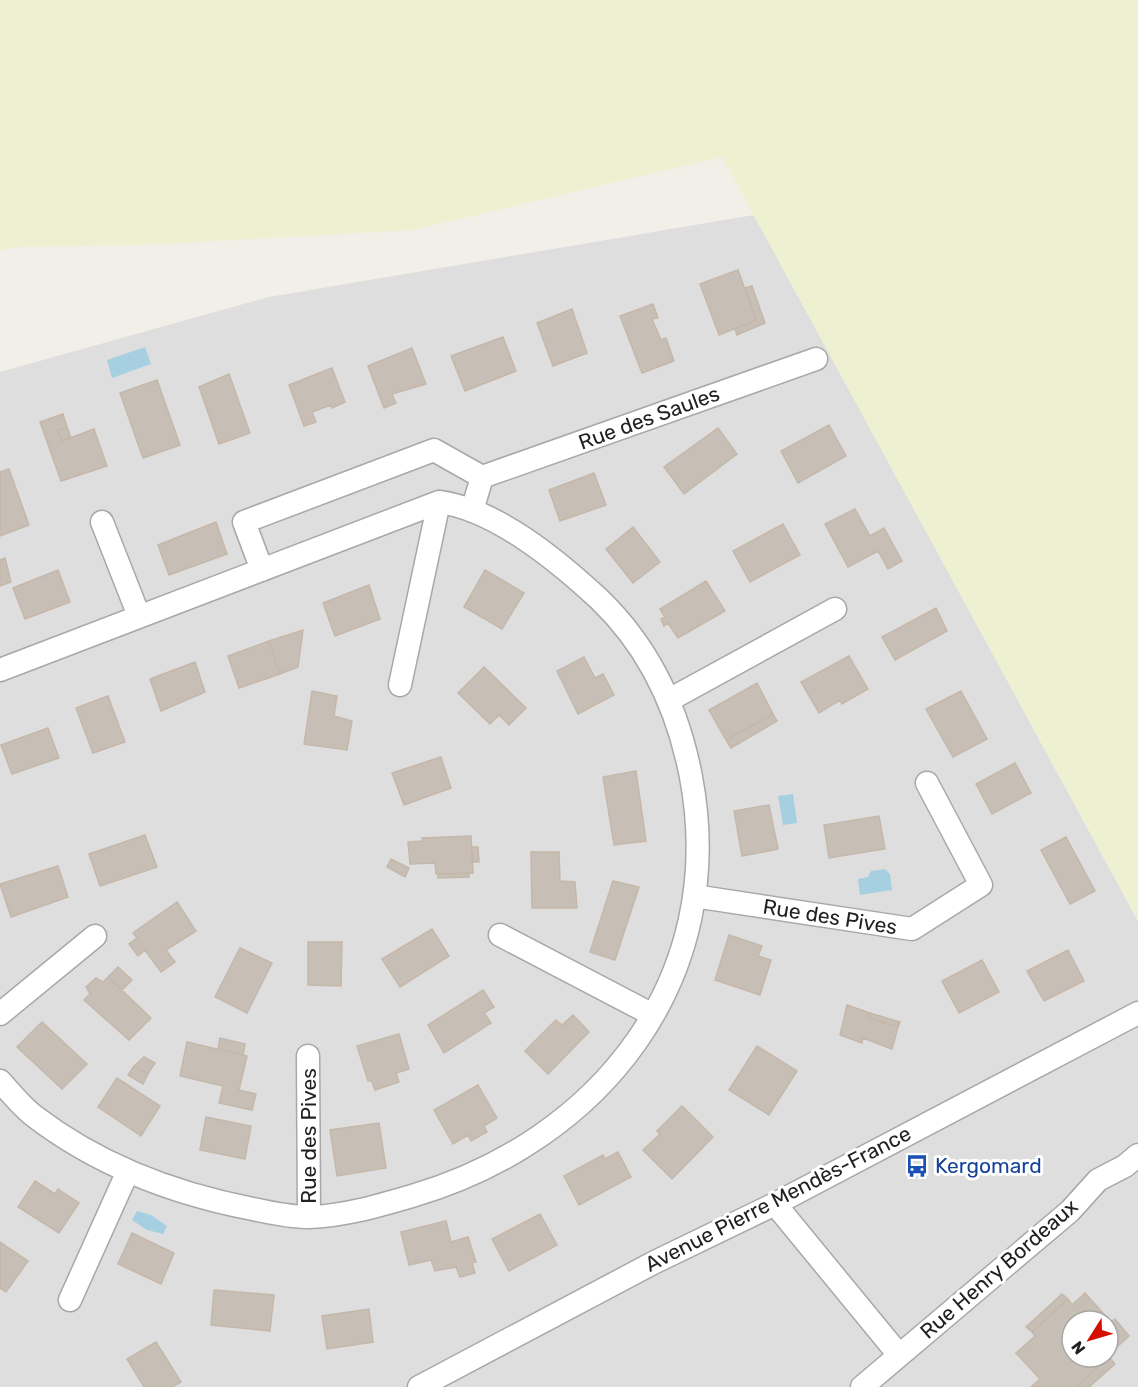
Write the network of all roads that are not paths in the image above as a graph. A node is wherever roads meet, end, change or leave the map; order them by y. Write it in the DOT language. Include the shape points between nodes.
graph roads {
  1 [pos="816,359"];
  2 [pos="482,477"];
  3 [pos="456,506"];
  4 [pos="102,522"];
  5 [pos="262,570"];
  6 [pos="836,609"];
  7 [pos="139,616"];
  8 [pos="0,670"];
  9 [pos="400,684"];
  10 [pos="669,700"];
  11 [pos="927,783"];
  12 [pos="694,896"];
  13 [pos="500,935"];
  14 [pos="95,936"];
  15 [pos="1138,1013"];
  16 [pos="0,1014"];
  17 [pos="653,1015"];
  18 [pos="308,1056"];
  19 [pos="0,1081"];
  20 [pos="1138,1155"];
  21 [pos="128,1171"];
  22 [pos="775,1204"];
  23 [pos="309,1217"];
  24 [pos="70,1300"];
  25 [pos="899,1355"];
  26 [pos="419,1387"];
  27 [pos="862,1387"];
  1 -- 2 [label="street, Rue des Saules"];
  2 -- 3 [label="street"];
  2 -- 5 [label="street" via="434,450 244,522"];
  3 -- 5 [label="street"];
  3 -- 9 [label="street"];
  3 -- 10 [label="street, Rue des Pives" via="490,519 566,569 632,636"];
  4 -- 7 [label="street"];
  5 -- 7 [label="street"];
  6 -- 10 [label="street"];
  7 -- 8 [label="street"];
  10 -- 12 [label="street, Rue des Pives" via="682,734 696,802 699,857"];
  11 -- 12 [label="street, Rue des Pives" via="981,885 912,929"];
  12 -- 17 [label="street, Rue des Pives" via="684,944"];
  13 -- 17 [label="street"];
  14 -- 16 [label="street"];
  15 -- 22 [label="street, Avenue Pierre Mendès-France"];
  17 -- 23 [label="street, Rue des Pives" via="613,1072 560,1124 506,1159 421,1193 357,1212"];
  18 -- 23 [label="street, Rue des Pives"];
  19 -- 21 [label="street, Rue des Pives" via="32,1115 87,1151"];
  20 -- 25 [label="street, Rue Henry Bordeaux" via="1098,1180 1070,1211"];
  21 -- 23 [label="street, Rue des Pives" via="214,1201"];
  21 -- 24 [label="street"];
  22 -- 25 [label="street"];
  22 -- 26 [label="street, Avenue Pierre Mendès-France" via="655,1262"];
  25 -- 27 [label="street, Rue Henry Bordeaux"];
}
